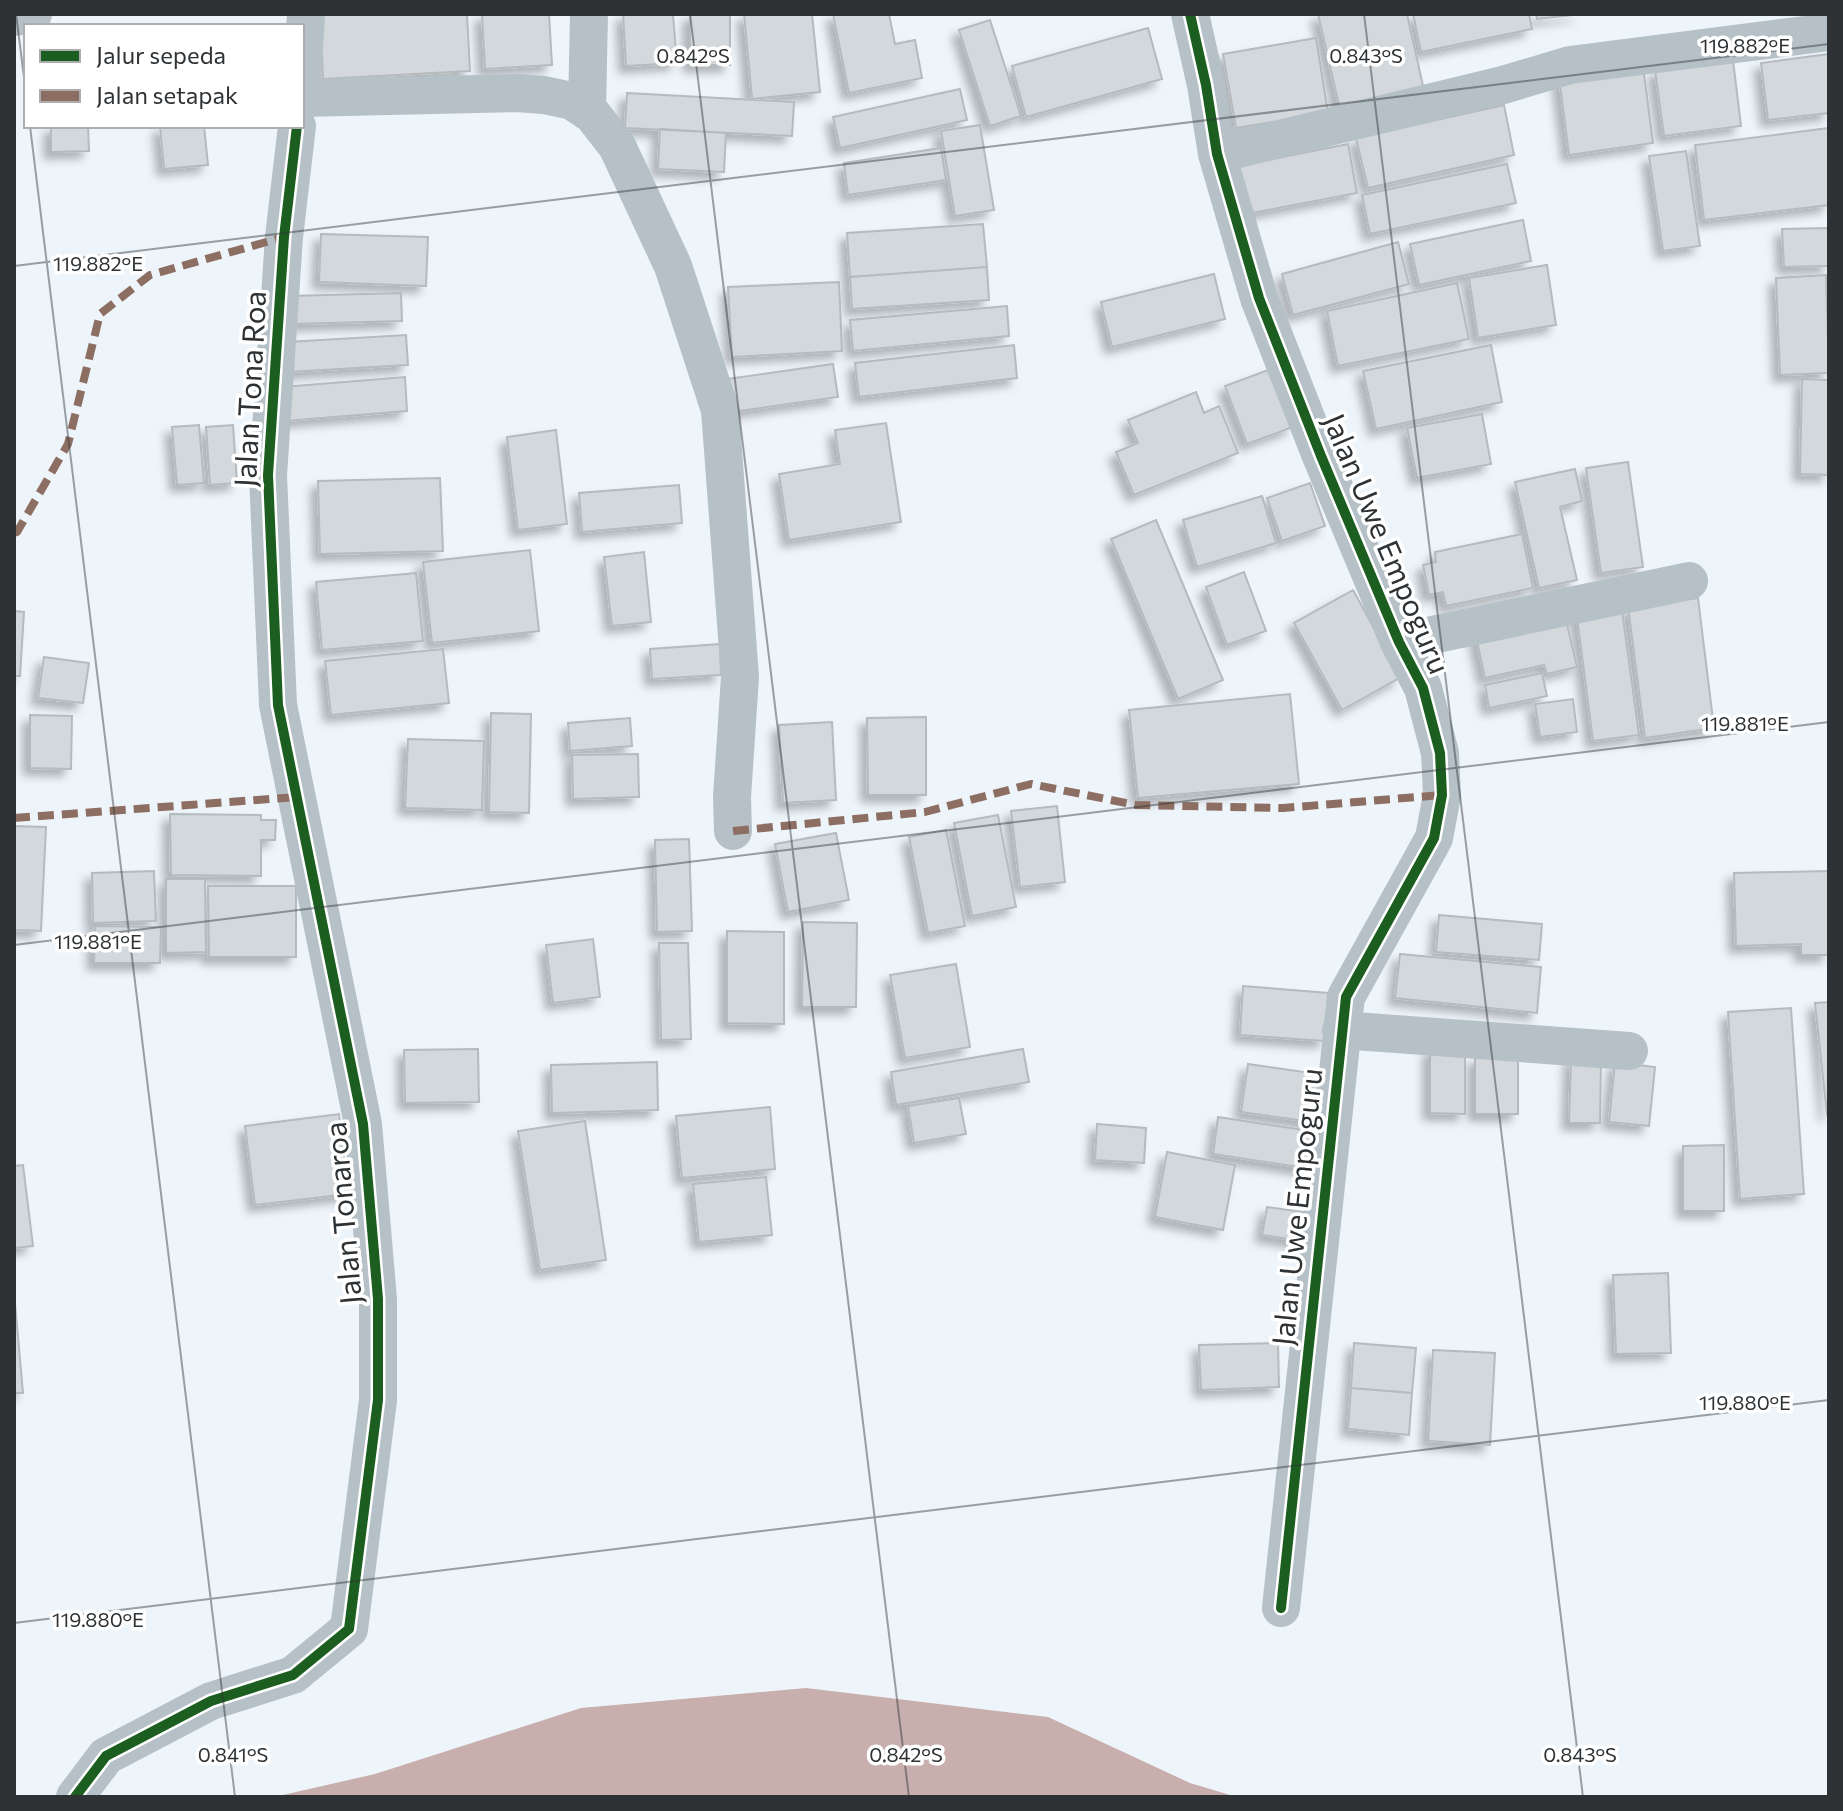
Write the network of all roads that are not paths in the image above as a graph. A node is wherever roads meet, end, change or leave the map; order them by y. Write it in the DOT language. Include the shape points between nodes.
graph roads {
  1 [pos="33,14"];
  2 [pos="306,14"];
  3 [pos="589,14"];
  4 [pos="1190,14"];
  5 [pos="14,17"];
  6 [pos="1829,32"];
  7 [pos="304,46"];
  8 [pos="304,98"];
  9 [pos="587,111"];
  10 [pos="297,128"];
  11 [pos="1217,154"];
  12 [pos="1689,581"];
  13 [pos="1399,642"];
  14 [pos="297,797"];
  15 [pos="733,831"];
  16 [pos="1341,1030"];
  17 [pos="1629,1051"];
  18 [pos="1281,1608"];
  19 [pos="75,1797"];
  1 -- 5 [label="street"];
  2 -- 7 [label="street"];
  3 -- 9 [label="street"];
  4 -- 11 [label="street, Jalan Uwe Empoguru"];
  6 -- 11 [label="street" via="1570,65"];
  8 -- 9 [label="street" via="517,93 572,101"];
  9 -- 15 [label="street" via="617,146 673,266 720,410 740,677"];
  10 -- 14 [label="street, Jalan Tona Roa" via="268,475 278,705"];
  11 -- 13 [label="street, Jalan Uwe Empoguru" via="1259,298"];
  12 -- 13 [label="street"];
  13 -- 16 [label="street, Jalan Uwe Empoguru" via="1423,688 1440,753 1442,795 1434,838 1346,997"];
  14 -- 19 [label="street, Jalan Tonaroa" via="363,1124 378,1299 378,1400 349,1629 293,1675 211,1701 106,1756"];
  16 -- 17 [label="street"];
  16 -- 18 [label="street, Jalan Uwe Empoguru"];
}
